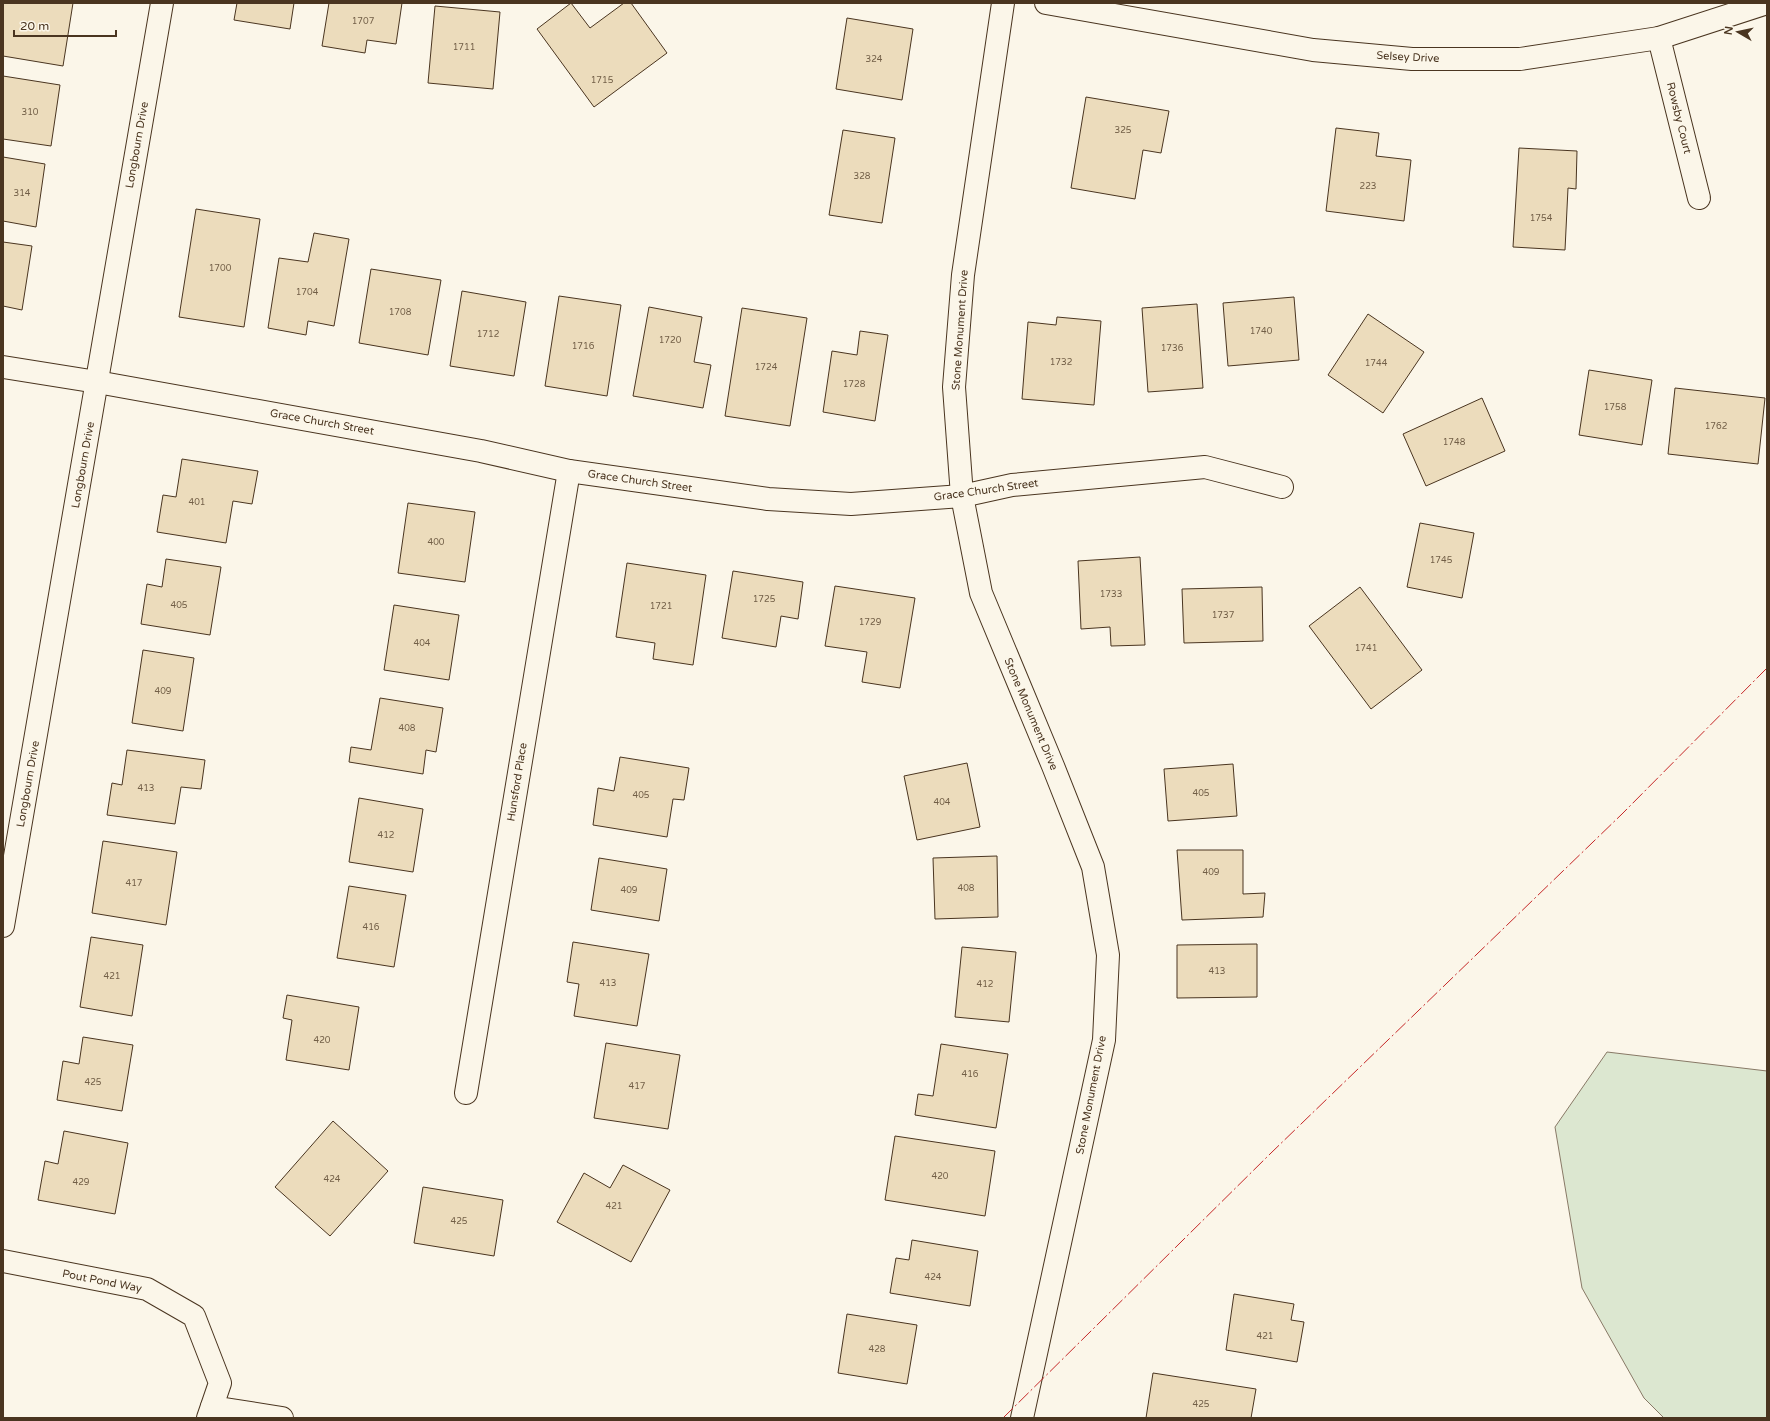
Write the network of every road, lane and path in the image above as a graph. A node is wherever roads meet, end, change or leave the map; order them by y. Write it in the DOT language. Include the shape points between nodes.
graph roads {
  1 [pos="162,3"];
  2 [pos="1003,3"];
  3 [pos="1046,3"];
  4 [pos="1767,3"];
  5 [pos="1659,38"];
  6 [pos="1699,198"];
  7 [pos="3,367"];
  8 [pos="97,382"];
  9 [pos="569,471"];
  10 [pos="1282,487"];
  11 [pos="962,496"];
  12 [pos="3,926"];
  13 [pos="466,1093"];
  14 [pos="3,1261"];
  15 [pos="210,1412"];
  16 [pos="282,1418"];
  17 [pos="1022,1418"];
  1 -- 8 [label="street, Longbourn Drive"];
  2 -- 11 [label="street, Stone Monument Drive" via="963,284 954,387"];
  3 -- 5 [label="street, Selsey Drive" via="1313,50 1412,59 1520,59"];
  4 -- 5 [label="street, Selsey Drive"];
  5 -- 6 [label="street, Rowsby Court"];
  7 -- 8 [label="street, Grace Church Street"];
  8 -- 9 [label="street, Grace Church Street" via="481,451"];
  8 -- 12 [label="street, Longbourn Drive"];
  9 -- 11 [label="street, Grace Church Street" via="783,500 851,504"];
  9 -- 13 [label="street, Hunsford Place"];
  10 -- 11 [label="street, Grace Church Street" via="1205,467 1012,485"];
  11 -- 17 [label="street, Stone Monument Drive" via="981,592 1093,867 1108,956 1104,1040"];
  14 -- 15 [label="street, Pout Pond Way" via="147,1289 194,1316 220,1383"];
  15 -- 16 [label="street, Pout Pond Way"];
}
